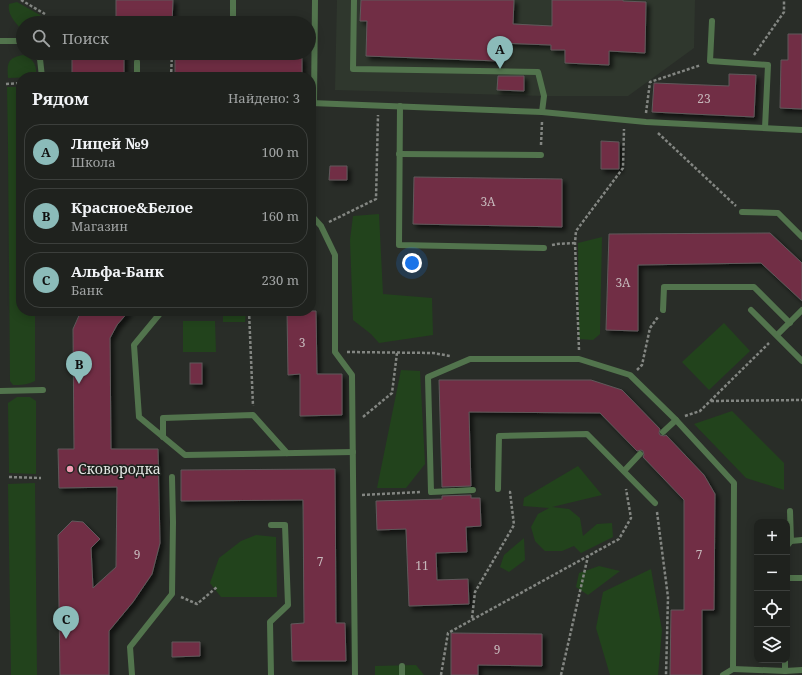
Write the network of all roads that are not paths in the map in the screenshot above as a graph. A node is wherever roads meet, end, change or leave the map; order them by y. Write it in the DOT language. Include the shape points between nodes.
graph roads {
  1 [pos="233,0"];
  2 [pos="315,0"];
  3 [pos="354,0"];
  4 [pos="233,16"];
  5 [pos="313,16"];
  6 [pos="712,21"];
  7 [pos="16,40"];
  8 [pos="0,41"];
  9 [pos="40,60"];
  10 [pos="312,60"];
  11 [pos="137,62"];
  12 [pos="41,72"];
  13 [pos="138,72"];
  14 [pos="312,72"];
  15 [pos="316,103"];
  16 [pos="400,106"];
  17 [pos="542,112"];
  18 [pos="765,128"];
  19 [pos="802,130"];
  20 [pos="399,154"];
  21 [pos="541,155"];
  22 [pos="742,212"];
  23 [pos="316,220"];
  24 [pos="802,237"];
  25 [pos="544,248"];
  26 [pos="663,310"];
  27 [pos="751,310"];
  28 [pos="802,310"];
  29 [pos="158,316"];
  30 [pos="790,323"];
  31 [pos="777,336"];
  32 [pos="802,362"];
  33 [pos="42,390"];
  34 [pos="0,391"];
  35 [pos="676,420"];
  36 [pos="663,432"];
  37 [pos="162,437"];
  38 [pos="353,452"];
  39 [pos="287,453"];
  40 [pos="640,454"];
  41 [pos="624,471"];
  42 [pos="172,477"];
  43 [pos="498,489"];
  44 [pos="473,490"];
  45 [pos="655,503"];
  46 [pos="790,512"];
  47 [pos="790,519"];
  48 [pos="271,525"];
  49 [pos="802,540"];
  50 [pos="790,544"];
  51 [pos="790,578"];
  52 [pos="802,578"];
  53 [pos="785,663"];
  54 [pos="402,666"];
  55 [pos="733,669"];
  56 [pos="785,670"];
  57 [pos="799,671"];
  58 [pos="132,675"];
  59 [pos="271,675"];
  60 [pos="355,675"];
  61 [pos="402,675"];
  62 [pos="723,675"];
  1 -- 4 [label="lane"];
  2 -- 5 [label="lane"];
  3 -- 17 [label="lane" via="353,69 538,72 544,96"];
  6 -- 18 [label="lane" via="710,61 768,65"];
  7 -- 8 [label="lane"];
  9 -- 12 [label="lane"];
  10 -- 14 [label="lane"];
  11 -- 13 [label="lane"];
  15 -- 16 [label="lane"];
  16 -- 17 [label="lane"];
  16 -- 20 [label="lane"];
  17 -- 18 [label="lane" via="646,122"];
  18 -- 19 [label="lane"];
  20 -- 21 [label="lane"];
  20 -- 25 [label="lane" via="399,245"];
  22 -- 24 [label="lane" via="778,213"];
  23 -- 38 [label="lane" via="335,255 335,352 352,375"];
  26 -- 30 [label="lane" via="664,287 754,287"];
  27 -- 31 [label="lane"];
  28 -- 30 [label="lane"];
  29 -- 37 [label="lane" via="134,345 139,417"];
  30 -- 31 [label="lane"];
  31 -- 32 [label="lane"];
  33 -- 34 [label="lane"];
  35 -- 36 [label="lane"];
  35 -- 44 [label="lane" via="630,375 579,358 470,359 428,377 431,492"];
  35 -- 55 [label="lane" via="734,483"];
  37 -- 39 [label="lane" via="185,455"];
  37 -- 39 [label="lane" via="163,418 253,415"];
  38 -- 39 [label="lane"];
  38 -- 60 [label="lane"];
  40 -- 41 [label="lane"];
  41 -- 43 [label="lane" via="587,434 499,436"];
  41 -- 45 [label="lane"];
  42 -- 58 [label="lane" via="172,594 130,646"];
  46 -- 47 [label="lane"];
  48 -- 59 [label="lane" via="285,525 288,605 270,622"];
  49 -- 50 [label="lane"];
  51 -- 52 [label="lane"];
  53 -- 56 [label="lane"];
  54 -- 61 [label="lane"];
  55 -- 56 [label="lane"];
  55 -- 62 [label="lane"];
  56 -- 57 [label="lane"];
}
